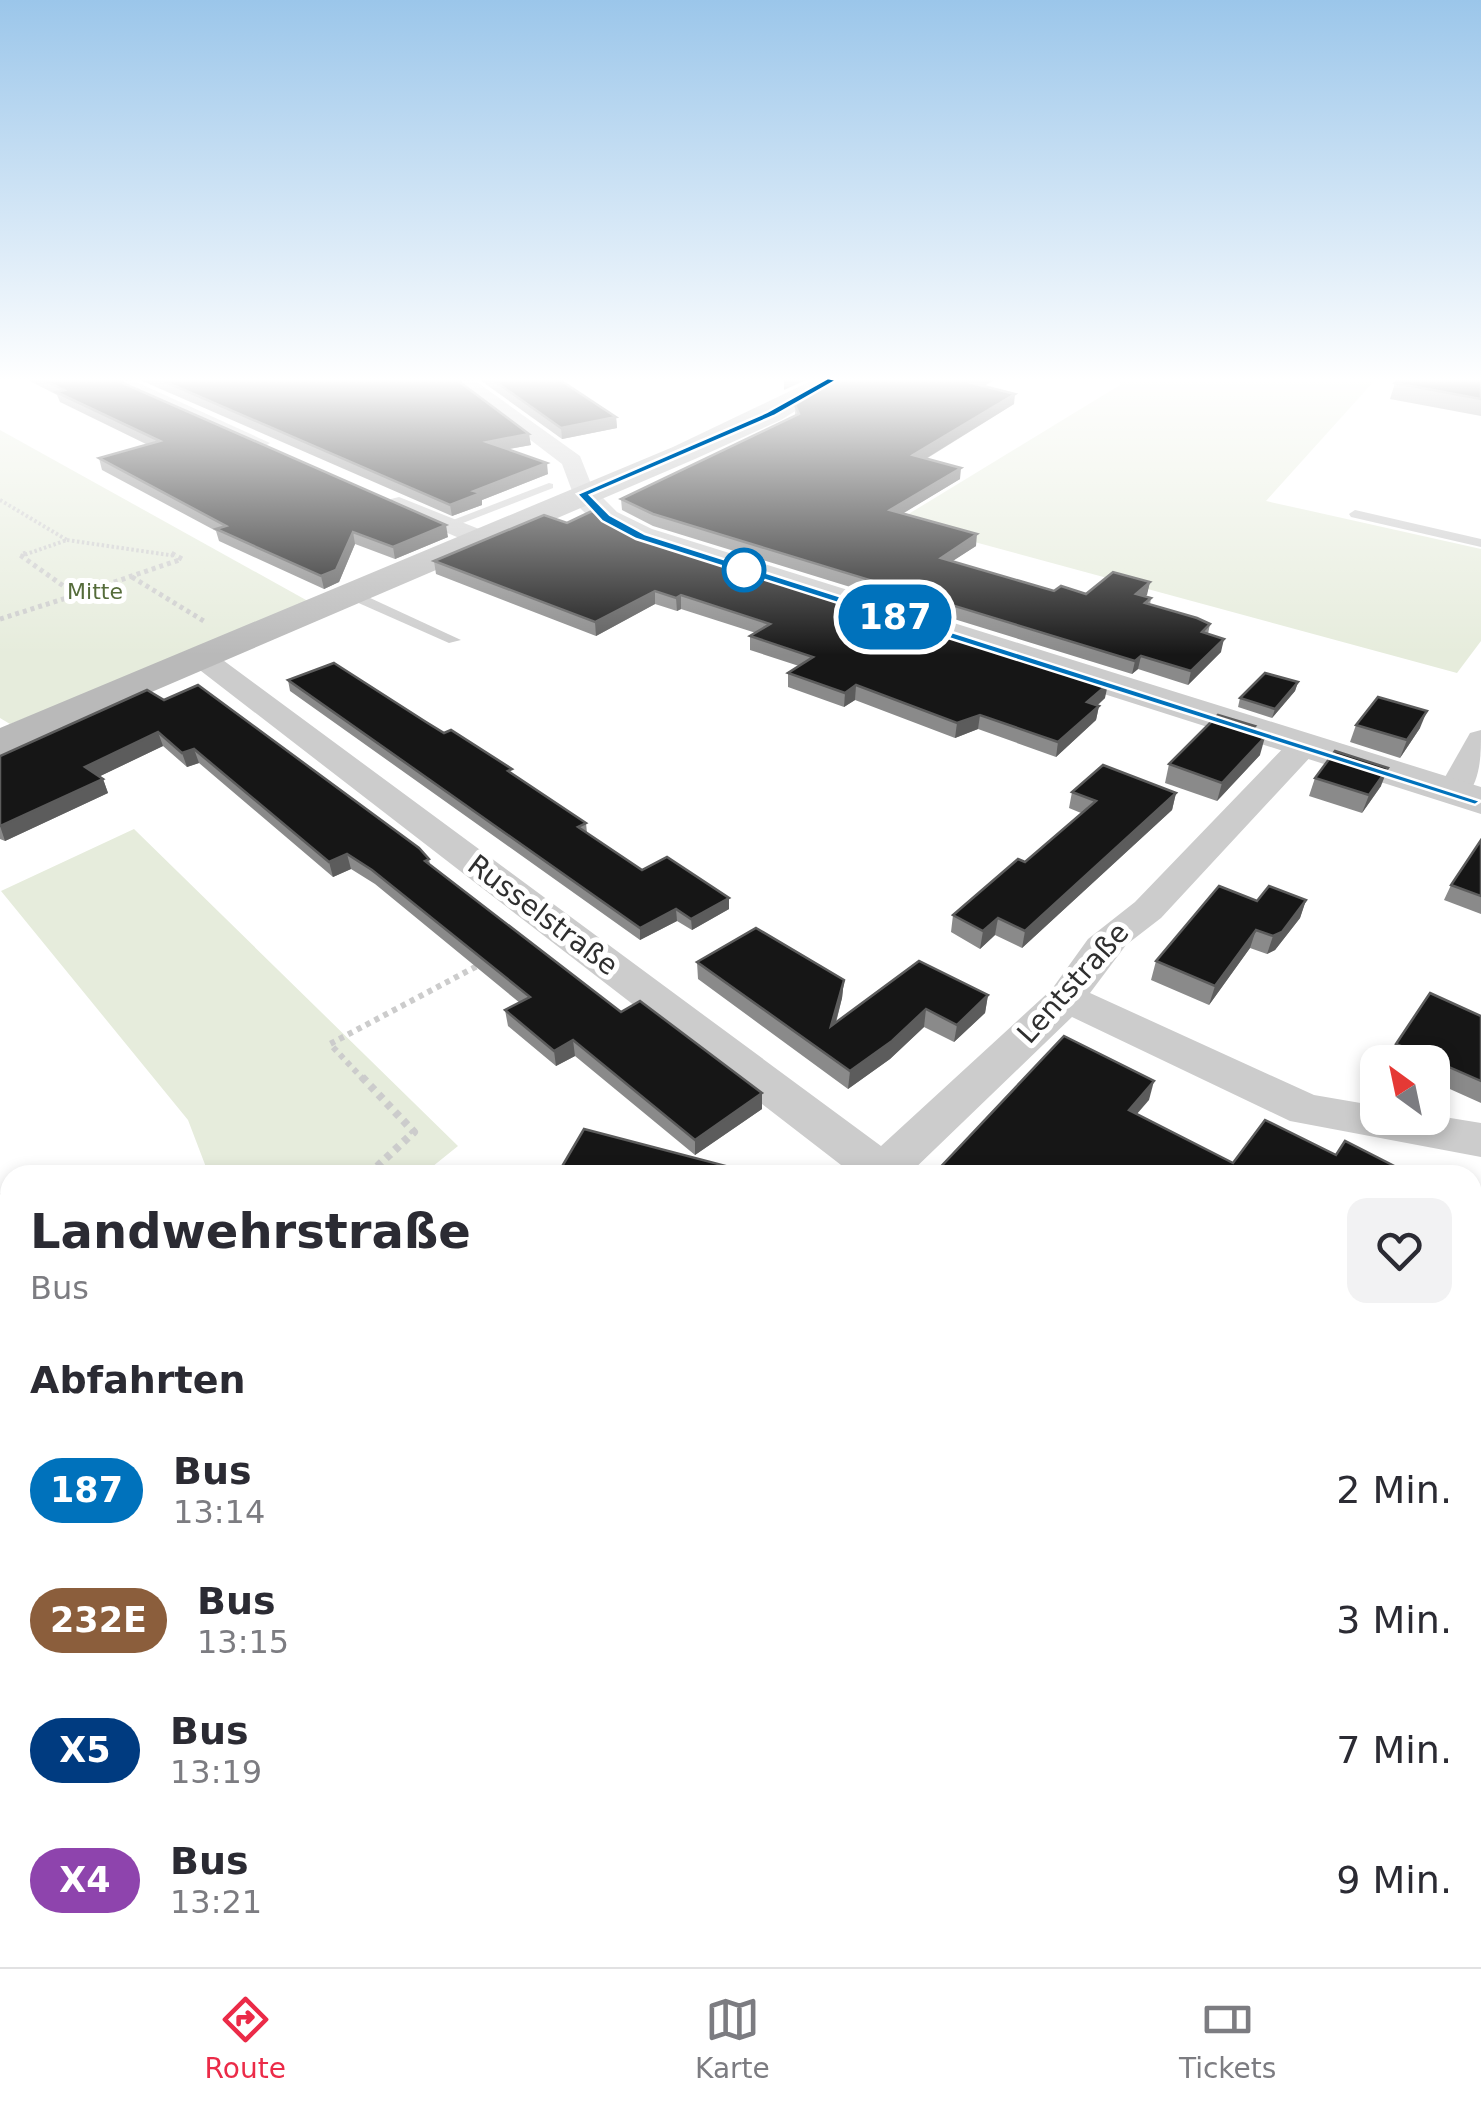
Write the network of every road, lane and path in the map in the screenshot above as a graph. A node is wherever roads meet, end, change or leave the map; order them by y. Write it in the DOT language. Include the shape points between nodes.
graph roads {
  1 [pos="575,472"];
  2 [pos="635,472"];
  3 [pos="549,486"];
  4 [pos="583,494"];
  5 [pos="377,495"];
  6 [pos="0,500"];
  7 [pos="1355,514"];
  8 [pos="452,527"];
  9 [pos="67,540"];
  10 [pos="1481,543"];
  11 [pos="131,576"];
  12 [pos="350,594"];
  13 [pos="76,595"];
  14 [pos="0,619"];
  15 [pos="454,640"];
  16 [pos="239,642"];
  17 [pos="202,658"];
  18 [pos="1481,740"];
  19 [pos="0,744"];
  20 [pos="1304,745"];
  21 [pos="1467,797"];
  22 [pos="486,961"];
  23 [pos="1068,998"];
  24 [pos="1481,1140"];
  25 [pos="379,1165"];
  26 [pos="869,1165"];
  27 [pos="891,1165"];
  1 -- 4 [label="street"];
  2 -- 4 [label="main road"];
  3 -- 8 [label="lane"];
  4 -- 8 [label="main road"];
  4 -- 20 [label="street" via="606,518 641,536"];
  5 -- 8 [label="street"];
  6 -- 9 [label="path"];
  7 -- 10 [label="lane"];
  8 -- 12 [label="main road"];
  9 -- 11 [label="path" via="182,559"];
  9 -- 13 [label="path" via="20,555"];
  11 -- 13 [label="path"];
  11 -- 16 [label="path"];
  12 -- 15 [label="lane"];
  12 -- 16 [label="main road"];
  13 -- 14 [label="path"];
  16 -- 17 [label="main road"];
  17 -- 19 [label="main road"];
  17 -- 26 [label="street, Russelstraße"];
  18 -- 21 [label="street"];
  20 -- 21 [label="street"];
  20 -- 23 [label="street, Lentstraße" via="1083,969"];
  22 -- 25 [label="path" via="330,1044 414,1132"];
  23 -- 24 [label="street" via="1306,1110"];
  23 -- 27 [label="street, Lentstraße"];
}
